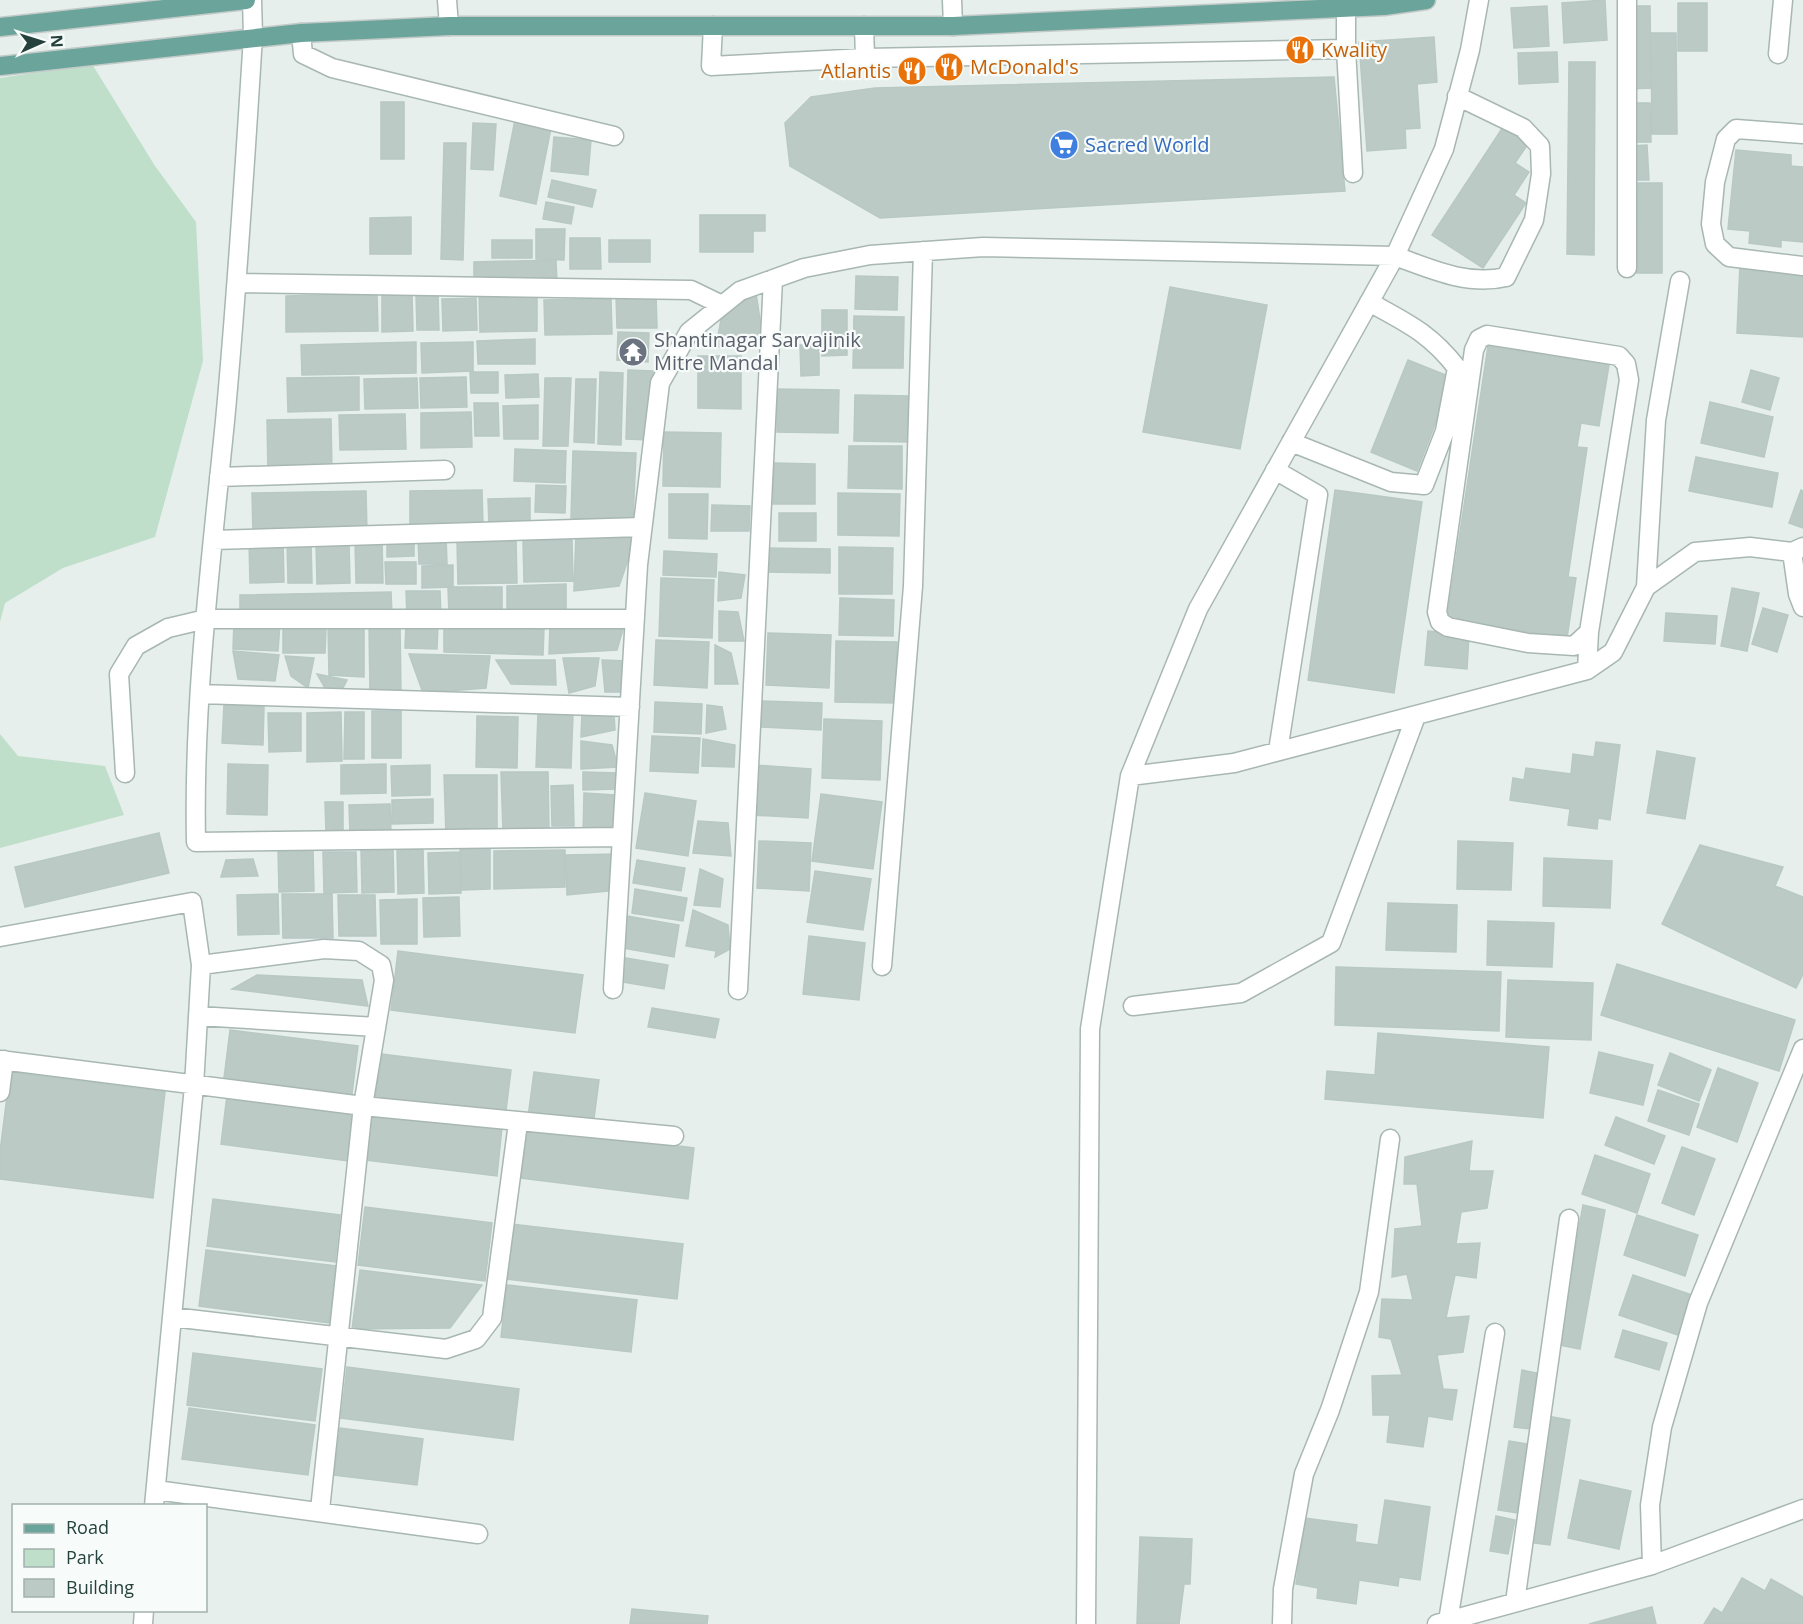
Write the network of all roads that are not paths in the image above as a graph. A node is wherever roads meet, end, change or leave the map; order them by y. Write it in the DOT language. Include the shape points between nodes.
graph roads {
  1 [pos="246,0"];
  2 [pos="252,0"];
  3 [pos="447,0"];
  4 [pos="952,0"];
  5 [pos="1426,0"];
  6 [pos="1479,0"];
  7 [pos="1627,0"];
  8 [pos="1784,0"];
  9 [pos="1346,7"];
  10 [pos="448,26"];
  11 [pos="713,26"];
  12 [pos="864,26"];
  13 [pos="953,26"];
  14 [pos="0,27"];
  15 [pos="301,33"];
  16 [pos="253,36"];
  17 [pos="1346,50"];
  18 [pos="1778,54"];
  19 [pos="864,58"];
  20 [pos="0,66"];
  21 [pos="1457,96"];
  22 [pos="1803,134"];
  23 [pos="614,136"];
  24 [pos="1353,174"];
  25 [pos="923,251"];
  26 [pos="1395,256"];
  27 [pos="1803,266"];
  28 [pos="1627,268"];
  29 [pos="773,279"];
  30 [pos="1680,281"];
  31 [pos="238,283"];
  32 [pos="1369,302"];
  33 [pos="722,305"];
  34 [pos="1291,442"];
  35 [pos="445,470"];
  36 [pos="1275,470"];
  37 [pos="219,477"];
  38 [pos="642,526"];
  39 [pos="213,540"];
  40 [pos="1797,549"];
  41 [pos="1646,587"];
  42 [pos="1803,608"];
  43 [pos="206,619"];
  44 [pos="635,619"];
  45 [pos="1588,632"];
  46 [pos="1587,670"];
  47 [pos="200,694"];
  48 [pos="630,707"];
  49 [pos="1416,716"];
  50 [pos="1278,752"];
  51 [pos="125,773"];
  52 [pos="1130,776"];
  53 [pos="622,837"];
  54 [pos="0,937"];
  55 [pos="201,965"];
  56 [pos="882,966"];
  57 [pos="613,988"];
  58 [pos="738,990"];
  59 [pos="1133,1006"];
  60 [pos="198,1016"];
  61 [pos="376,1027"];
  62 [pos="1803,1049"];
  63 [pos="2,1060"];
  64 [pos="194,1086"];
  65 [pos="0,1092"];
  66 [pos="363,1106"];
  67 [pos="518,1123"];
  68 [pos="674,1136"];
  69 [pos="1390,1139"];
  70 [pos="1569,1219"];
  71 [pos="172,1317"];
  72 [pos="1495,1333"];
  73 [pos="338,1337"];
  74 [pos="155,1498"];
  75 [pos="1803,1509"];
  76 [pos="320,1510"];
  77 [pos="478,1534"];
  78 [pos="1652,1565"];
  79 [pos="1515,1602"];
  80 [pos="1443,1622"];
  81 [pos="1086,1624"];
  82 [pos="1282,1624"];
  1 -- 14 [label="main road"];
  2 -- 16 [label="street"];
  3 -- 10 [label="street"];
  4 -- 13 [label="street"];
  5 -- 9 [label="main road"];
  6 -- 21 [label="street"];
  7 -- 28 [label="street"];
  8 -- 18 [label="street"];
  9 -- 13 [label="main road"];
  9 -- 17 [label="street"];
  10 -- 11 [label="main road"];
  10 -- 15 [label="main road"];
  11 -- 12 [label="main road"];
  11 -- 19 [label="street" via="711,66"];
  12 -- 13 [label="main road"];
  12 -- 19 [label="street"];
  15 -- 16 [label="main road"];
  15 -- 23 [label="street" via="303,54 332,68"];
  16 -- 20 [label="main road"];
  16 -- 31 [label="street"];
  17 -- 19 [label="street"];
  17 -- 24 [label="street"];
  21 -- 26 [label="street" via="1444,149"];
  21 -- 26 [label="street" via="1523,128 1540,146 1541,174 1534,220 1506,277 1488,281 1451,277"];
  22 -- 27 [label="street" via="1736,129 1726,139 1715,182 1711,224 1715,244 1729,257"];
  25 -- 26 [label="street" via="983,247"];
  25 -- 29 [label="street" via="804,268"];
  25 -- 56 [label="street" via="913,586"];
  26 -- 32 [label="street"];
  29 -- 33 [label="street" via="740,291"];
  29 -- 58 [label="street"];
  30 -- 41 [label="street" via="1656,420"];
  31 -- 33 [label="street" via="691,290"];
  31 -- 37 [label="street"];
  32 -- 34 [label="street"];
  32 -- 34 [label="street" via="1422,332 1440,346 1457,368 1445,431 1424,485 1390,482"];
  33 -- 38 [label="street" via="689,332 660,383"];
  34 -- 36 [label="street"];
  35 -- 37 [label="street"];
  36 -- 50 [label="street" via="1318,495"];
  36 -- 52 [label="street" via="1197,609"];
  37 -- 39 [label="street"];
  38 -- 39 [label="street"];
  38 -- 44 [label="street"];
  39 -- 43 [label="street"];
  40 -- 41 [label="street" via="1750,547 1695,552"];
  40 -- 42 [label="street" via="1798,594"];
  41 -- 46 [label="street" via="1613,652"];
  43 -- 44 [label="street"];
  43 -- 47 [label="street"];
  43 -- 51 [label="street" via="168,628 136,646 120,674"];
  44 -- 48 [label="street"];
  45 -- 45 [label="street" via="1629,380 1626,364 1619,356 1487,335 1479,339 1474,350 1437,612 1440,622 1448,627 1528,643 1574,646"];
  45 -- 46 [label="street"];
  46 -- 49 [label="street"];
  47 -- 48 [label="street"];
  47 -- 53 [label="street" via="194,767 196,842"];
  48 -- 53 [label="street"];
  49 -- 50 [label="street"];
  49 -- 59 [label="street" via="1331,943 1241,993"];
  50 -- 52 [label="street" via="1234,763"];
  52 -- 81 [label="street" via="1090,1029"];
  53 -- 57 [label="street"];
  54 -- 55 [label="street" via="192,902"];
  55 -- 60 [label="street"];
  55 -- 61 [label="street" via="324,949 358,951 381,965 384,980"];
  60 -- 61 [label="street"];
  60 -- 64 [label="street"];
  61 -- 66 [label="street"];
  62 -- 78 [label="street" via="1698,1303 1662,1427 1650,1505"];
  63 -- 64 [label="street"];
  63 -- 65 [label="street"];
  64 -- 66 [label="street"];
  64 -- 71 [label="street"];
  66 -- 67 [label="street"];
  66 -- 73 [label="street"];
  67 -- 68 [label="street"];
  67 -- 73 [label="street" via="492,1318 476,1339 446,1349"];
  69 -- 82 [label="street" via="1369,1292 1304,1474 1283,1589"];
  70 -- 79 [label="street"];
  71 -- 73 [label="street"];
  71 -- 74 [label="street"];
  72 -- 80 [label="street"];
  73 -- 76 [label="street"];
  74 -- 76 [label="street"];
  75 -- 78 [label="street"];
  76 -- 77 [label="street"];
  78 -- 79 [label="street"];
  79 -- 80 [label="street"];
}
